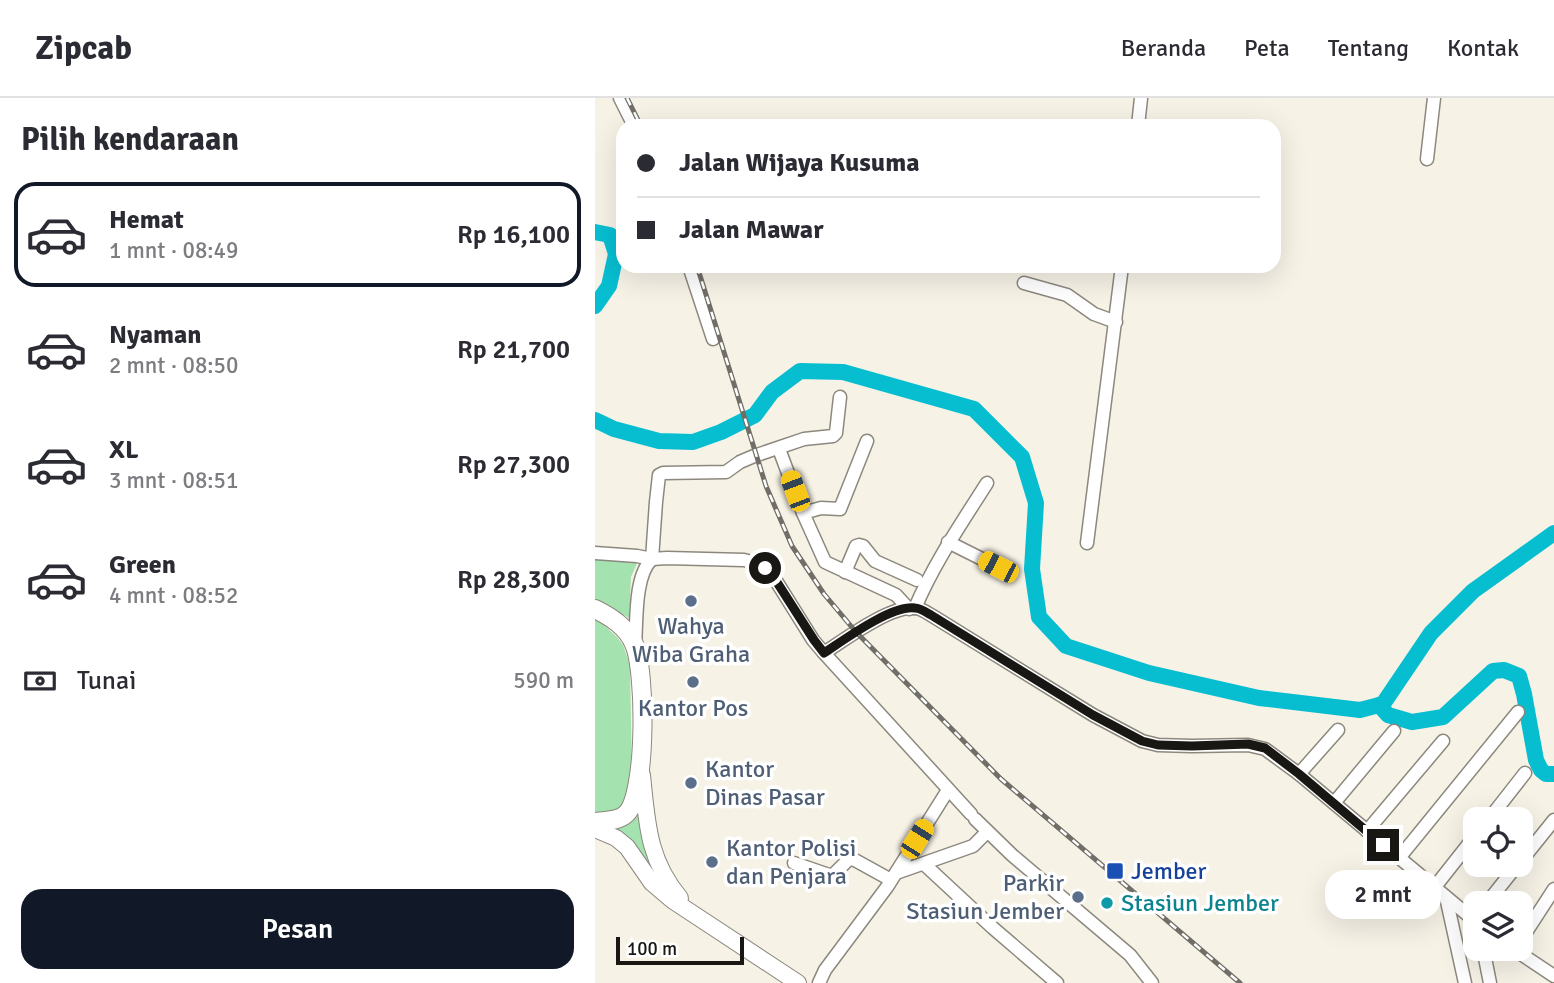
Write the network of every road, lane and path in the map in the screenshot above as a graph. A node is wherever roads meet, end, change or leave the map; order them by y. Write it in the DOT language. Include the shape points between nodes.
graph roads {
  1 [pos="620,98"];
  2 [pos="1142,98"];
  3 [pos="1434,98"];
  4 [pos="630,119"];
  5 [pos="1139,119"];
  6 [pos="1427,159"];
  7 [pos="691,273"];
  8 [pos="1121,273"];
  9 [pos="1024,283"];
  10 [pos="1116,323"];
  11 [pos="713,338"];
  12 [pos="841,397"];
  13 [pos="867,441"];
  14 [pos="779,449"];
  15 [pos="987,483"];
  16 [pos="803,513"];
  17 [pos="948,542"];
  18 [pos="1087,543"];
  19 [pos="595,553"];
  20 [pos="652,559"];
  21 [pos="998,567"];
  22 [pos="845,572"];
  23 [pos="916,580"];
  24 [pos="912,608"];
  25 [pos="595,609"];
  26 [pos="635,645"];
  27 [pos="824,653"];
  28 [pos="1518,712"];
  29 [pos="1338,730"];
  30 [pos="1394,731"];
  31 [pos="1443,741"];
  32 [pos="641,759"];
  33 [pos="1299,774"];
  34 [pos="1525,774"];
  35 [pos="948,790"];
  36 [pos="1334,803"];
  37 [pos="1499,807"];
  38 [pos="1554,820"];
  39 [pos="595,822"];
  40 [pos="595,828"];
  41 [pos="1367,831"];
  42 [pos="987,832"];
  43 [pos="1533,846"];
  44 [pos="1463,851"];
  45 [pos="1399,858"];
  46 [pos="794,863"];
  47 [pos="924,864"];
  48 [pos="894,876"];
  49 [pos="1508,877"];
  50 [pos="1434,888"];
  51 [pos="1554,889"];
  52 [pos="1497,891"];
  53 [pos="1446,898"];
  54 [pos="1463,911"];
  55 [pos="692,913"];
  56 [pos="1533,921"];
  57 [pos="1486,961"];
  58 [pos="1532,961"];
  59 [pos="1550,977"];
  60 [pos="1151,982"];
  61 [pos="799,983"];
  62 [pos="819,983"];
  63 [pos="1057,983"];
  64 [pos="1465,983"];
  65 [pos="1490,983"];
  1 -- 4 [label="street"];
  2 -- 5 [label="street"];
  3 -- 6 [label="street"];
  7 -- 11 [label="street"];
  8 -- 10 [label="street"];
  9 -- 10 [label="street" via="1067,295"];
  10 -- 18 [label="street"];
  12 -- 14 [label="street" via="835,435 804,439"];
  13 -- 16 [label="street" via="842,508"];
  14 -- 16 [label="street"];
  14 -- 20 [label="street" via="740,462 726,472 659,474"];
  15 -- 17 [label="street"];
  16 -- 22 [label="street" via="825,562"];
  17 -- 21 [label="street"];
  17 -- 24 [label="street"];
  19 -- 20 [label="street"];
  20 -- 26 [label="street" via="643,570"];
  20 -- 27 [label="street" via="756,563 773,576"];
  22 -- 23 [label="street" via="859,545 874,561"];
  22 -- 24 [label="street" via="896,595"];
  24 -- 27 [label="street" via="872,621"];
  24 -- 33 [label="street" via="1142,741 1192,746 1248,744 1265,748"];
  25 -- 26 [label="highway" via="617,622"];
  26 -- 32 [label="highway" via="642,686"];
  27 -- 35 [label="street"];
  28 -- 45 [label="street"];
  29 -- 33 [label="street"];
  30 -- 36 [label="street"];
  31 -- 41 [label="street"];
  32 -- 39 [label="highway" via="633,804 626,814"];
  32 -- 55 [label="main road" via="654,856 668,884"];
  33 -- 36 [label="street"];
  34 -- 37 [label="street"];
  35 -- 42 [label="street"];
  35 -- 48 [label="street"];
  36 -- 41 [label="street"];
  38 -- 43 [label="street"];
  40 -- 55 [label="main road" via="627,847 652,883"];
  41 -- 45 [label="street"];
  42 -- 47 [label="street" via="973,846"];
  42 -- 60 [label="street" via="1131,955"];
  44 -- 50 [label="street"];
  45 -- 50 [label="street"];
  46 -- 48 [label="street" via="832,876 853,859"];
  47 -- 48 [label="street"];
  47 -- 63 [label="street"];
  48 -- 62 [label="street"];
  49 -- 52 [label="street"];
  50 -- 53 [label="street"];
  51 -- 56 [label="street"];
  53 -- 54 [label="street"];
  53 -- 64 [label="street"];
  55 -- 61 [label="main road"];
  57 -- 65 [label="street"];
  58 -- 59 [label="street"];
}
